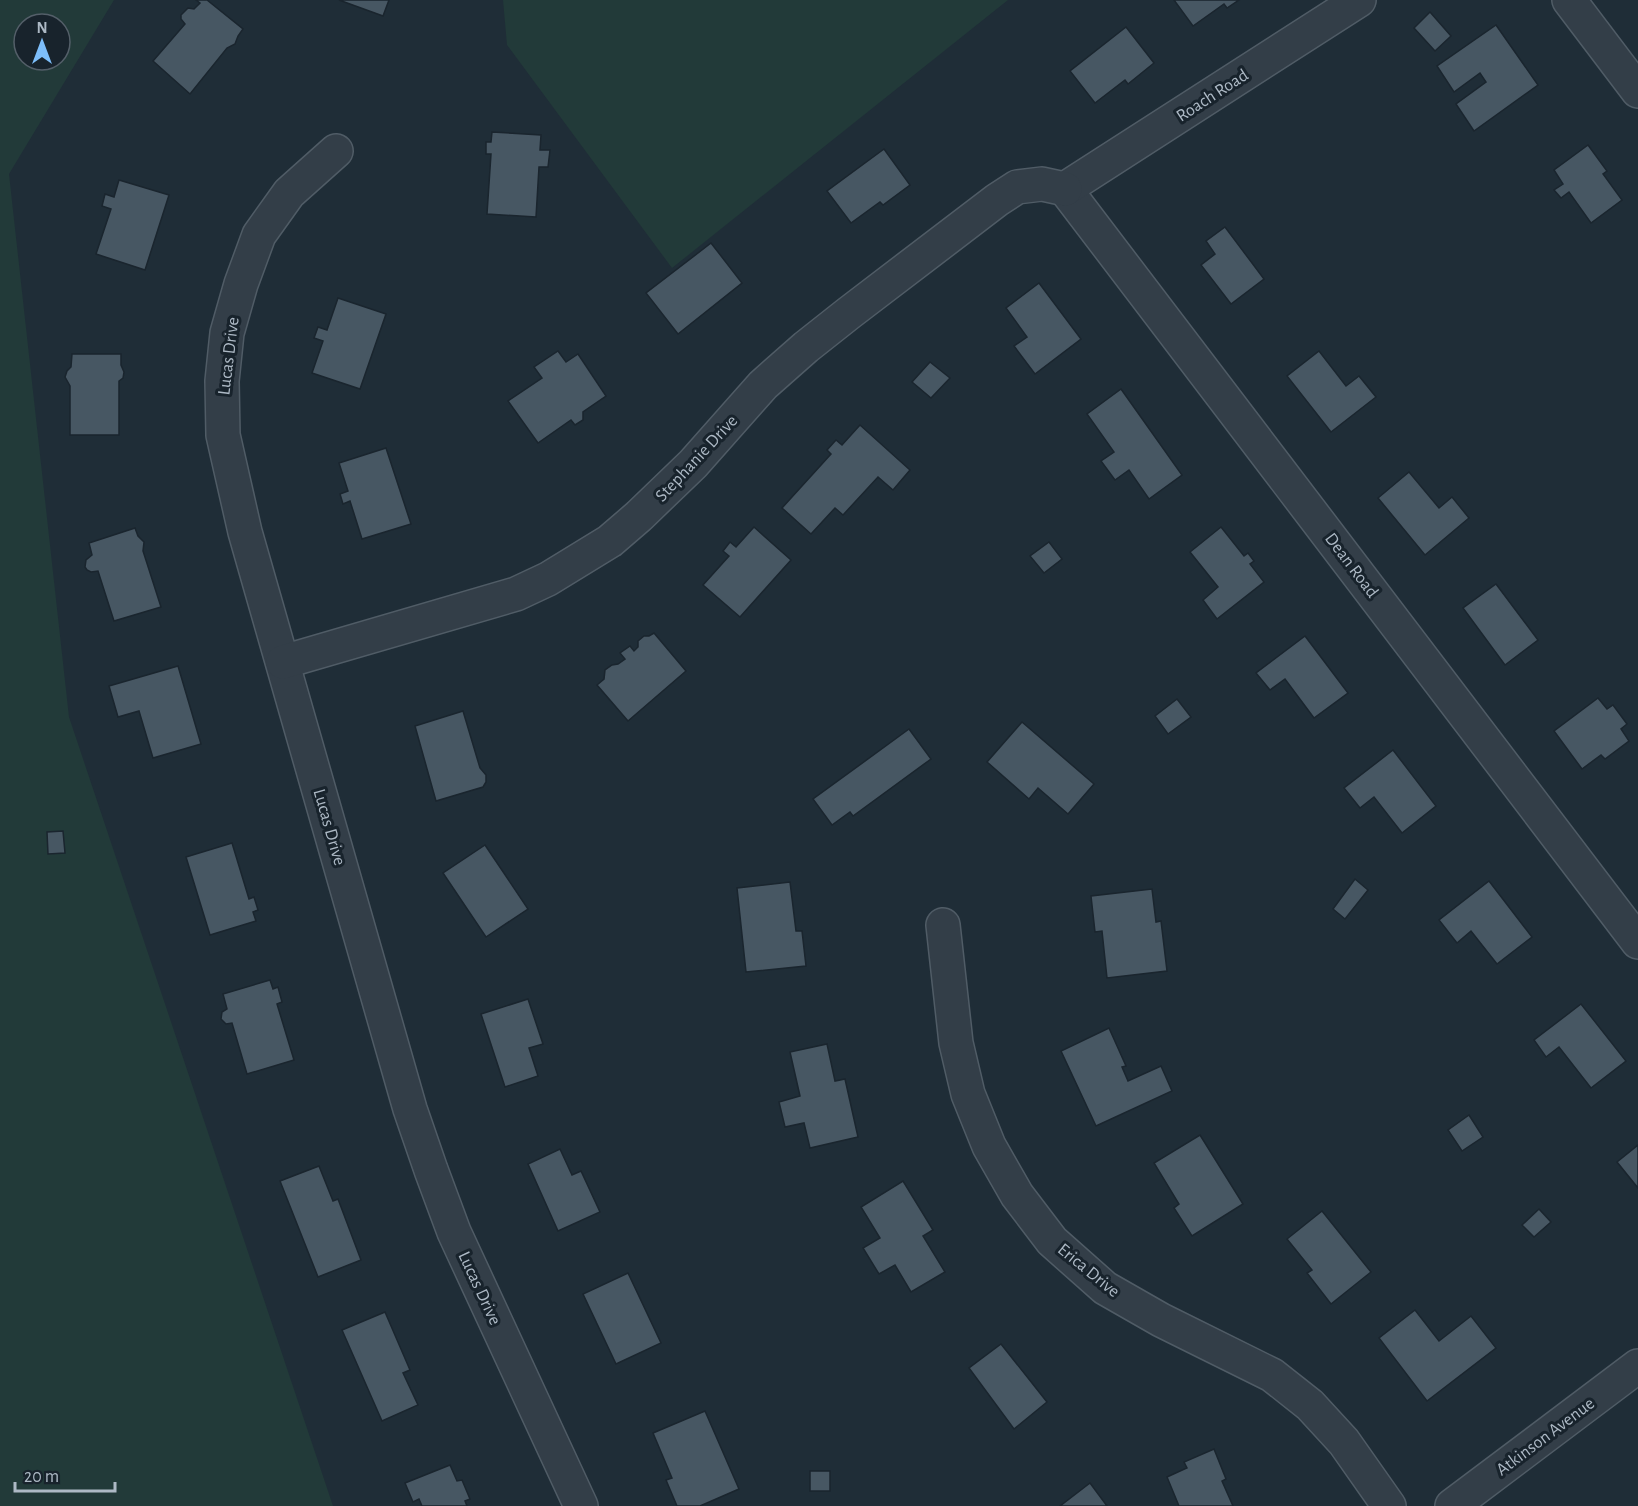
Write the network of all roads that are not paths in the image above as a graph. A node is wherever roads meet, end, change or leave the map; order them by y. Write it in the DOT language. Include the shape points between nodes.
graph roads {
  1 [pos="1359,0"];
  2 [pos="1569,0"];
  3 [pos="1638,92"];
  4 [pos="336,151"];
  5 [pos="1065,189"];
  6 [pos="283,662"];
  7 [pos="943,925"];
  8 [pos="1638,942"];
  9 [pos="1638,1366"];
  10 [pos="581,1506"];
  11 [pos="1389,1506"];
  12 [pos="1452,1506"];
  1 -- 5 [label="street, Roach Road"];
  2 -- 3 [label="street"];
  4 -- 6 [label="street, Lucas Drive" via="289,193 259,235 227,333 222,381 223,435 234,488"];
  5 -- 6 [label="street, Stephanie Drive" via="1042,184 1017,187 886,285 763,385 667,490 610,541 578,562 516,594"];
  5 -- 8 [label="street, Dean Road"];
  6 -- 10 [label="street, Lucas Drive" via="430,1170 454,1232"];
  7 -- 11 [label="street, Erica Drive" via="956,1043 968,1094 989,1146 1017,1195 1052,1241 1105,1288 1272,1375 1310,1405 1344,1442"];
  9 -- 12 [label="street, Atkinson Avenue"];
}
